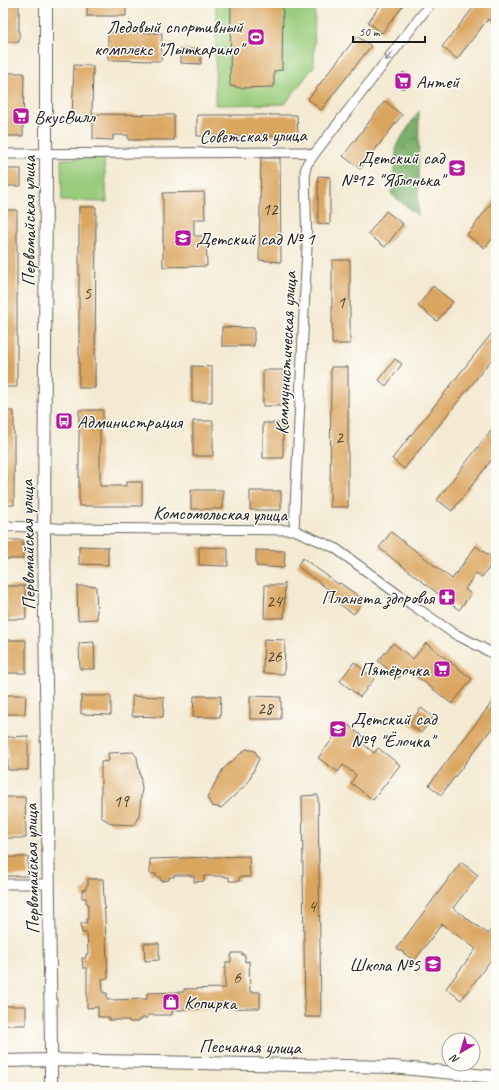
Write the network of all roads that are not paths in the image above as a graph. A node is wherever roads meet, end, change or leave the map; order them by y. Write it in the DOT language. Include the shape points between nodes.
graph roads {
  1 [pos="46,3"];
  2 [pos="431,3"];
  3 [pos="3,154"];
  4 [pos="46,155"];
  5 [pos="313,155"];
  6 [pos="3,526"];
  7 [pos="44,527"];
  8 [pos="294,530"];
  9 [pos="496,654"];
  10 [pos="3,884"];
  11 [pos="49,884"];
  12 [pos="3,1060"];
  13 [pos="51,1060"];
  14 [pos="496,1077"];
  15 [pos="51,1087"];
  1 -- 4 [label="street, Первомайская улица"];
  2 -- 5 [label="street, Советская улица, one-way"];
  3 -- 4 [label="street, Советская улица"];
  4 -- 5 [label="street, Советская улица" via="302,152"];
  4 -- 7 [label="street, Первомайская улица"];
  5 -- 8 [label="street, Коммунистическая улица" via="305,170 307,247"];
  6 -- 7 [label="street, Комсомольская улица"];
  7 -- 8 [label="street, Комсомольская улица"];
  7 -- 11 [label="street, Первомайская улица"];
  8 -- 9 [label="street, Комсомольская улица" via="335,548 453,633"];
  10 -- 11 [label="street"];
  11 -- 13 [label="street, Первомайская улица"];
  12 -- 13 [label="street, Песчаная улица"];
  13 -- 14 [label="street, Песчаная улица" via="392,1067"];
  13 -- 15 [label="street, Первомайская улица"];
}
